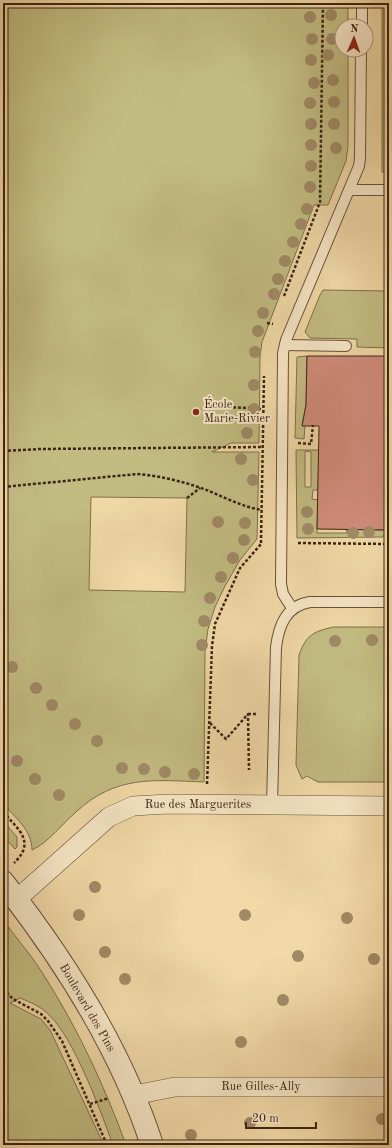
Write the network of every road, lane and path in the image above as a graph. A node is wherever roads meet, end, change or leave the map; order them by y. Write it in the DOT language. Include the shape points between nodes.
graph roads {
  1 [pos="323,3"];
  2 [pos="362,3"];
  3 [pos="362,18"];
  4 [pos="361,58"];
  5 [pos="350,190"];
  6 [pos="389,190"];
  7 [pos="281,303"];
  8 [pos="276,317"];
  9 [pos="268,322"];
  10 [pos="273,324"];
  11 [pos="270,331"];
  12 [pos="285,345"];
  13 [pos="346,346"];
  14 [pos="264,372"];
  15 [pos="213,406"];
  16 [pos="263,409"];
  17 [pos="314,425"];
  18 [pos="298,444"];
  19 [pos="263,447"];
  20 [pos="3,451"];
  21 [pos="3,487"];
  22 [pos="200,488"];
  23 [pos="187,498"];
  24 [pos="262,510"];
  25 [pos="261,543"];
  26 [pos="268,543"];
  27 [pos="296,544"];
  28 [pos="389,544"];
  29 [pos="389,602"];
  30 [pos="292,608"];
  31 [pos="209,722"];
  32 [pos="249,770"];
  33 [pos="207,784"];
  34 [pos="272,805"];
  35 [pos="389,806"];
  36 [pos="3,812"];
  37 [pos="23,853"];
  38 [pos="3,882"];
  39 [pos="17,900"];
  40 [pos="3,989"];
  41 [pos="389,1087"];
  42 [pos="134,1095"];
  43 [pos="107,1145"];
  44 [pos="152,1145"];
  1 -- 7 [label="path" via="320,202"];
  2 -- 3 [label="lane"];
  4 -- 5 [label="lane" via="360,158"];
  5 -- 6 [label="lane"];
  5 -- 12 [label="lane"];
  8 -- 10 [label="path"];
  9 -- 10 [label="path"];
  10 -- 11 [label="path"];
  12 -- 13 [label="lane"];
  12 -- 30 [label="lane" via="281,584 283,594"];
  14 -- 16 [label="path"];
  15 -- 16 [label="path"];
  16 -- 19 [label="path"];
  17 -- 18 [label="path" via="312,444"];
  19 -- 20 [label="path"];
  19 -- 24 [label="path"];
  21 -- 22 [label="path" via="136,474 161,477"];
  22 -- 23 [label="path"];
  22 -- 24 [label="path" via="247,507"];
  24 -- 25 [label="path"];
  25 -- 26 [label="path"];
  25 -- 31 [label="path" via="240,568 215,624"];
  27 -- 28 [label="path"];
  29 -- 30 [label="lane" via="310,602"];
  30 -- 34 [label="lane" via="278,631 276,647"];
  31 -- 32 [label="path" via="226,739 248,714"];
  31 -- 33 [label="path"];
  34 -- 35 [label="street, Rue des Marguerites"];
  34 -- 39 [label="street, Rue des Marguerites" via="148,804 121,810 98,826"];
  36 -- 37 [label="path" via="20,830 25,847"];
  38 -- 39 [label="street, Boulevard des Pins"];
  39 -- 42 [label="street, Boulevard des Pins" via="71,977"];
  40 -- 43 [label="path" via="13,999 41,1014 62,1041"];
  41 -- 42 [label="street, Rue Gilles-Ally" via="175,1087"];
  42 -- 44 [label="street, Boulevard des Pins"];
}
